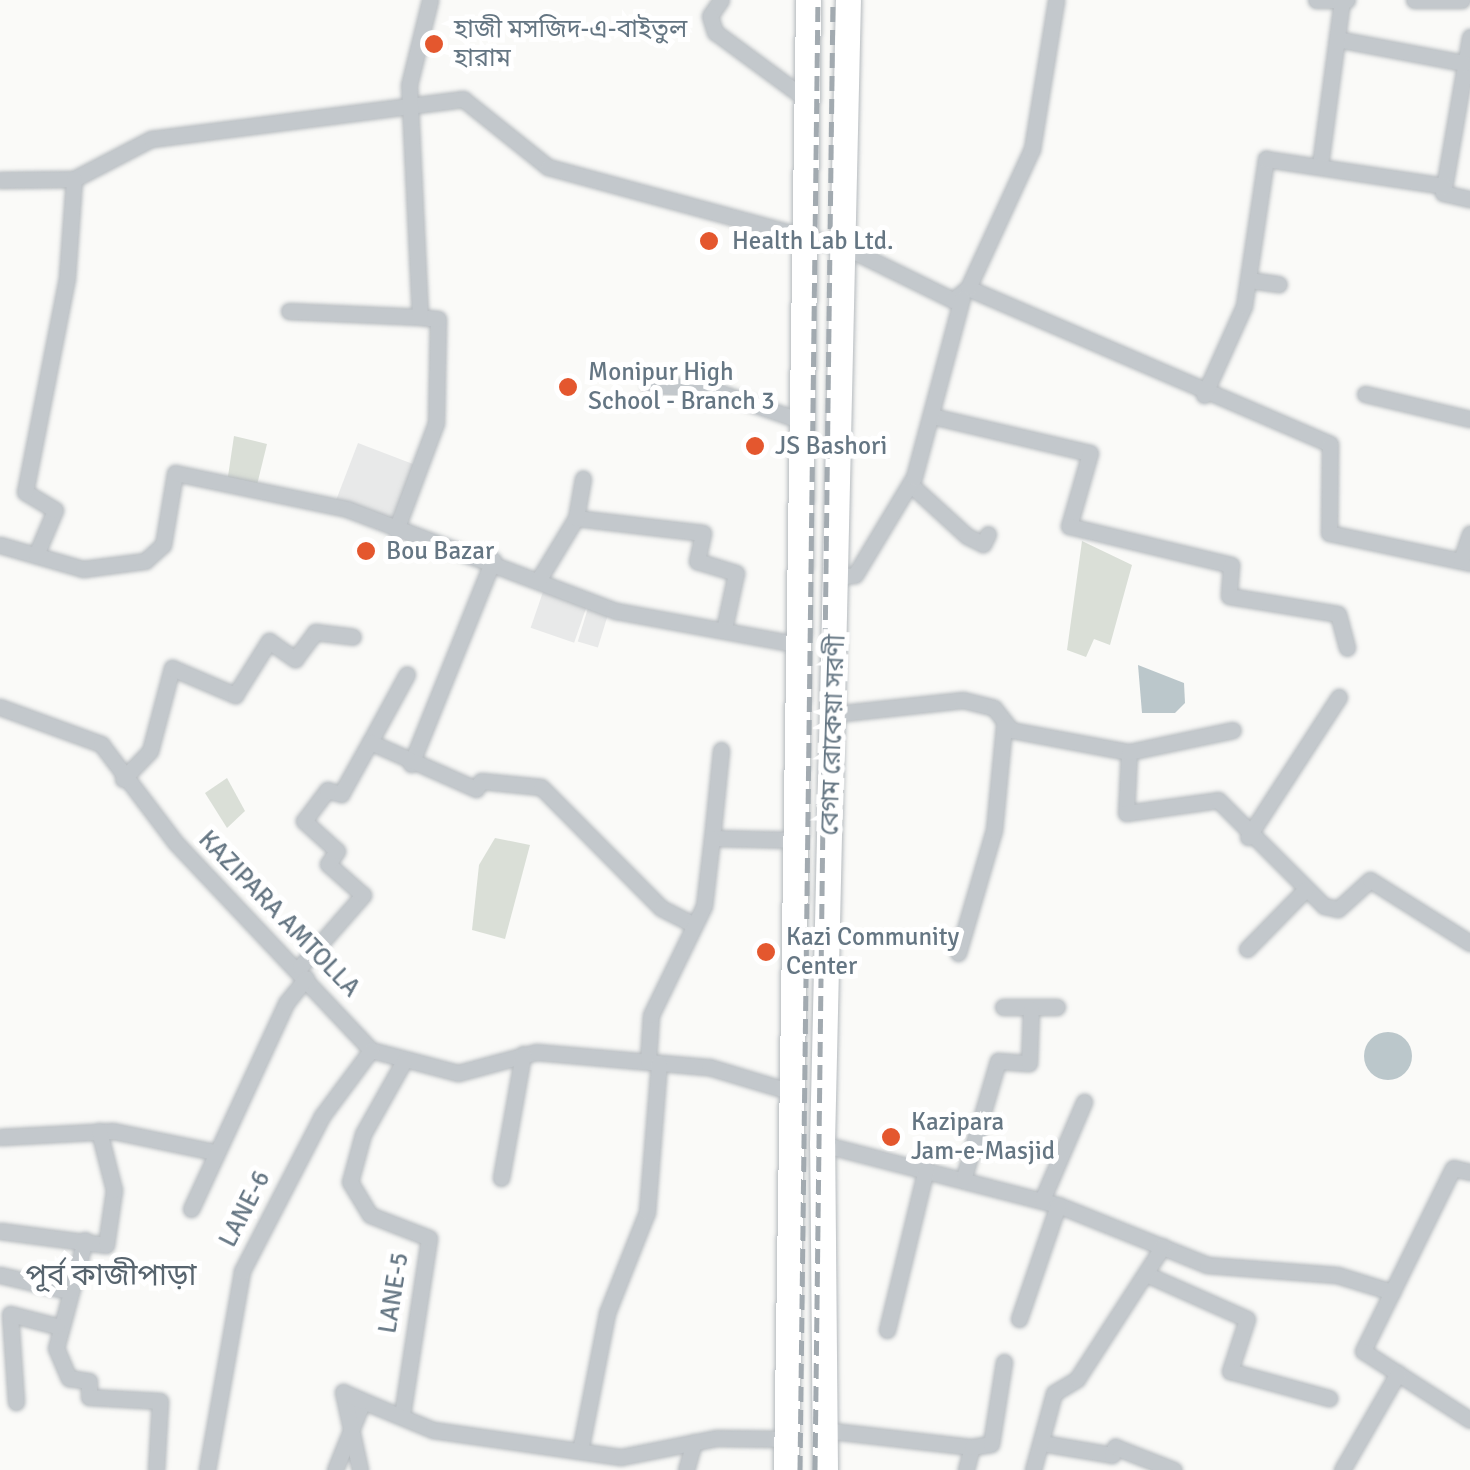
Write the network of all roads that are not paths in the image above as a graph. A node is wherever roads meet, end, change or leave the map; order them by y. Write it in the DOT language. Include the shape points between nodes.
graph roads {
  1 [pos="430,0"];
  2 [pos="721,0"];
  3 [pos="808,0"];
  4 [pos="848,0"];
  5 [pos="1056,0"];
  6 [pos="1316,0"];
  7 [pos="1344,0"];
  8 [pos="1414,0"];
  9 [pos="1462,0"];
  10 [pos="1470,37"];
  11 [pos="1337,40"];
  12 [pos="1464,64"];
  13 [pos="806,91"];
  14 [pos="410,100"];
  15 [pos="1462,115"];
  16 [pos="1320,166"];
  17 [pos="74,178"];
  18 [pos="0,180"];
  19 [pos="1444,186"];
  20 [pos="1470,199"];
  21 [pos="806,235"];
  22 [pos="847,248"];
  23 [pos="1249,280"];
  24 [pos="1279,284"];
  25 [pos="965,293"];
  26 [pos="289,312"];
  27 [pos="420,317"];
  28 [pos="649,384"];
  29 [pos="1364,394"];
  30 [pos="1204,395"];
  31 [pos="936,416"];
  32 [pos="1470,419"];
  33 [pos="802,421"];
  34 [pos="583,480"];
  35 [pos="910,484"];
  36 [pos="576,518"];
  37 [pos="396,530"];
  38 [pos="988,534"];
  39 [pos="1470,534"];
  40 [pos="0,545"];
  41 [pos="36,555"];
  42 [pos="493,560"];
  43 [pos="1466,561"];
  44 [pos="838,577"];
  45 [pos="539,579"];
  46 [pos="724,629"];
  47 [pos="353,637"];
  48 [pos="801,645"];
  49 [pos="1347,648"];
  50 [pos="406,674"];
  51 [pos="1339,697"];
  52 [pos="0,707"];
  53 [pos="834,714"];
  54 [pos="1004,726"];
  55 [pos="1233,730"];
  56 [pos="370,742"];
  57 [pos="720,750"];
  58 [pos="1129,752"];
  59 [pos="411,764"];
  60 [pos="122,778"];
  61 [pos="712,838"];
  62 [pos="1248,838"];
  63 [pos="798,840"];
  64 [pos="1305,890"];
  65 [pos="694,925"];
  66 [pos="1470,943"];
  67 [pos="1247,949"];
  68 [pos="958,953"];
  69 [pos="303,973"];
  70 [pos="1003,1007"];
  71 [pos="1057,1007"];
  72 [pos="1031,1009"];
  73 [pos="371,1050"];
  74 [pos="523,1054"];
  75 [pos="404,1061"];
  76 [pos="654,1062"];
  77 [pos="792,1092"];
  78 [pos="1084,1102"];
  79 [pos="99,1132"];
  80 [pos="0,1137"];
  81 [pos="822,1144"];
  82 [pos="214,1152"];
  83 [pos="926,1169"];
  84 [pos="1470,1172"];
  85 [pos="964,1177"];
  86 [pos="501,1178"];
  87 [pos="1050,1202"];
  88 [pos="191,1209"];
  89 [pos="0,1231"];
  90 [pos="85,1240"];
  91 [pos="1164,1246"];
  92 [pos="1148,1274"];
  93 [pos="0,1275"];
  94 [pos="70,1290"];
  95 [pos="1392,1292"];
  96 [pos="1019,1319"];
  97 [pos="56,1326"];
  98 [pos="888,1330"];
  99 [pos="1004,1362"];
  100 [pos="1398,1373"];
  101 [pos="1329,1398"];
  102 [pos="364,1401"];
  103 [pos="16,1402"];
  104 [pos="1468,1413"];
  105 [pos="402,1415"];
  106 [pos="824,1430"];
  107 [pos="786,1439"];
  108 [pos="694,1442"];
  109 [pos="1042,1443"];
  110 [pos="972,1446"];
  111 [pos="580,1451"];
  112 [pos="156,1470"];
  113 [pos="207,1470"];
  114 [pos="335,1470"];
  115 [pos="360,1470"];
  116 [pos="686,1470"];
  117 [pos="786,1470"];
  118 [pos="825,1470"];
  119 [pos="966,1470"];
  120 [pos="1034,1470"];
  121 [pos="1174,1470"];
  122 [pos="1342,1470"];
  1 -- 14 [label="street"];
  2 -- 13 [label="street" via="710,16 714,32"];
  3 -- 13 [label="main road, বেগম রোকেয়া সরণী"];
  4 -- 22 [label="main road, বেগম রোকেয়া সরণী"];
  5 -- 25 [label="street" via="1032,149"];
  6 -- 7 [label="street"];
  7 -- 11 [label="street"];
  8 -- 9 [label="street"];
  10 -- 12 [label="street"];
  11 -- 12 [label="street"];
  11 -- 16 [label="street"];
  12 -- 15 [label="street"];
  13 -- 21 [label="main road, বেগম রোকেয়া সরণী"];
  14 -- 17 [label="street" via="241,133 151,139"];
  14 -- 21 [label="street" via="481,107 548,168"];
  14 -- 27 [label="street"];
  15 -- 19 [label="street"];
  16 -- 19 [label="street"];
  16 -- 23 [label="street" via="1266,159"];
  17 -- 18 [label="street"];
  17 -- 41 [label="street" via="66,277 25,492 56,510"];
  19 -- 20 [label="street" via="1442,194"];
  21 -- 22 [label="street"];
  21 -- 33 [label="main road, বেগম রোকেয়া সরণী"];
  22 -- 25 [label="street"];
  22 -- 44 [label="main road, বেগম রোকেয়া সরণী"];
  23 -- 24 [label="street"];
  23 -- 30 [label="street"];
  25 -- 30 [label="street"];
  25 -- 31 [label="street"];
  26 -- 27 [label="street"];
  27 -- 37 [label="street" via="438,319 436,425"];
  28 -- 33 [label="street" via="707,388"];
  29 -- 32 [label="street"];
  30 -- 43 [label="street" via="1330,444 1329,533"];
  31 -- 35 [label="street"];
  31 -- 49 [label="street" via="1090,453 1069,526 1232,565 1229,596 1338,614"];
  33 -- 48 [label="main road, বেগম রোকেয়া সরণী"];
  34 -- 36 [label="street"];
  35 -- 38 [label="street" via="967,536 983,544"];
  35 -- 44 [label="street" via="855,574"];
  36 -- 45 [label="street"];
  36 -- 46 [label="street" via="704,533 698,562 736,573"];
  37 -- 41 [label="street" via="328,504 175,473 163,544 145,562 83,569"];
  37 -- 42 [label="street"];
  39 -- 43 [label="street"];
  40 -- 41 [label="street"];
  42 -- 45 [label="street"];
  42 -- 59 [label="street"];
  44 -- 53 [label="main road, বেগম রোকেয়া সরণী"];
  45 -- 46 [label="street" via="616,611"];
  46 -- 48 [label="street"];
  47 -- 60 [label="street" via="315,632 295,659 268,642 235,695 172,668 150,751"];
  48 -- 63 [label="main road, বেগম রোকেয়া সরণী"];
  50 -- 56 [label="street"];
  51 -- 62 [label="street"];
  52 -- 60 [label="street, KAZIPARA AMTOLLA" via="100,744"];
  53 -- 54 [label="street" via="963,700 994,708"];
  53 -- 81 [label="main road, বেগম রোকেয়া সরণী"];
  54 -- 58 [label="street"];
  54 -- 68 [label="street" via="994,830"];
  55 -- 58 [label="street"];
  56 -- 59 [label="street"];
  56 -- 69 [label="street" via="342,794 327,790 304,821 337,851 328,864 363,895"];
  57 -- 61 [label="street"];
  58 -- 62 [label="street" via="1126,813 1218,800"];
  59 -- 65 [label="street" via="476,789 480,781 540,787 661,908"];
  60 -- 69 [label="street, KAZIPARA AMTOLLA"];
  61 -- 63 [label="street"];
  61 -- 65 [label="street"];
  62 -- 64 [label="street"];
  63 -- 77 [label="main road, বেগম রোকেয়া সরণী"];
  64 -- 66 [label="street" via="1334,910 1370,880"];
  64 -- 67 [label="street"];
  65 -- 76 [label="street" via="651,1016"];
  69 -- 73 [label="street, KAZIPARA AMTOLLA"];
  69 -- 82 [label="street"];
  70 -- 72 [label="street"];
  71 -- 72 [label="street"];
  72 -- 85 [label="street" via="1029,1062 998,1061"];
  73 -- 75 [label="street, KAZIPARA AMTOLLA"];
  73 -- 113 [label="street, LANE-6" via="322,1116 242,1271"];
  74 -- 75 [label="street, KAZIPARA AMTOLLA" via="458,1073"];
  74 -- 76 [label="street, KAZIPARA AMTOLLA"];
  74 -- 86 [label="street"];
  75 -- 105 [label="street, LANE-5" via="363,1134 350,1182 370,1215 429,1238"];
  76 -- 77 [label="street, KAZIPARA AMTOLLA" via="709,1067"];
  76 -- 111 [label="street" via="647,1212 607,1313"];
  77 -- 107 [label="main road, বেগম রোকেয়া সরণী"];
  78 -- 87 [label="street"];
  79 -- 80 [label="street"];
  79 -- 82 [label="street"];
  79 -- 90 [label="street" via="114,1190 106,1245"];
  81 -- 83 [label="street"];
  81 -- 106 [label="main road, বেগম রোকেয়া সরণী"];
  82 -- 88 [label="street"];
  83 -- 85 [label="street"];
  83 -- 98 [label="street"];
  84 -- 95 [label="street" via="1454,1168"];
  85 -- 87 [label="street"];
  87 -- 91 [label="street"];
  87 -- 96 [label="street"];
  89 -- 90 [label="street"];
  90 -- 94 [label="street"];
  91 -- 92 [label="street"];
  91 -- 95 [label="street" via="1236,1272 1337,1274"];
  92 -- 101 [label="street" via="1246,1319 1230,1371"];
  92 -- 109 [label="street" via="1076,1378 1054,1393"];
  93 -- 94 [label="street"];
  94 -- 97 [label="street"];
  95 -- 100 [label="street" via="1363,1351"];
  97 -- 103 [label="street" via="10,1314"];
  97 -- 112 [label="street" via="70,1378 88,1381 89,1396 160,1401"];
  99 -- 110 [label="street" via="992,1444"];
  100 -- 104 [label="street"];
  100 -- 122 [label="street"];
  102 -- 105 [label="street"];
  102 -- 114 [label="street"];
  102 -- 115 [label="street" via="343,1392"];
  105 -- 111 [label="street" via="469,1438"];
  106 -- 110 [label="street"];
  106 -- 118 [label="main road, বেগম রোকেয়া সরণী"];
  107 -- 108 [label="street"];
  107 -- 117 [label="main road, বেগম রোকেয়া সরণী"];
  108 -- 111 [label="street" via="621,1457"];
  108 -- 116 [label="street"];
  109 -- 120 [label="street"];
  109 -- 121 [label="street" via="1112,1455 1115,1447"];
  110 -- 119 [label="street"];
}
